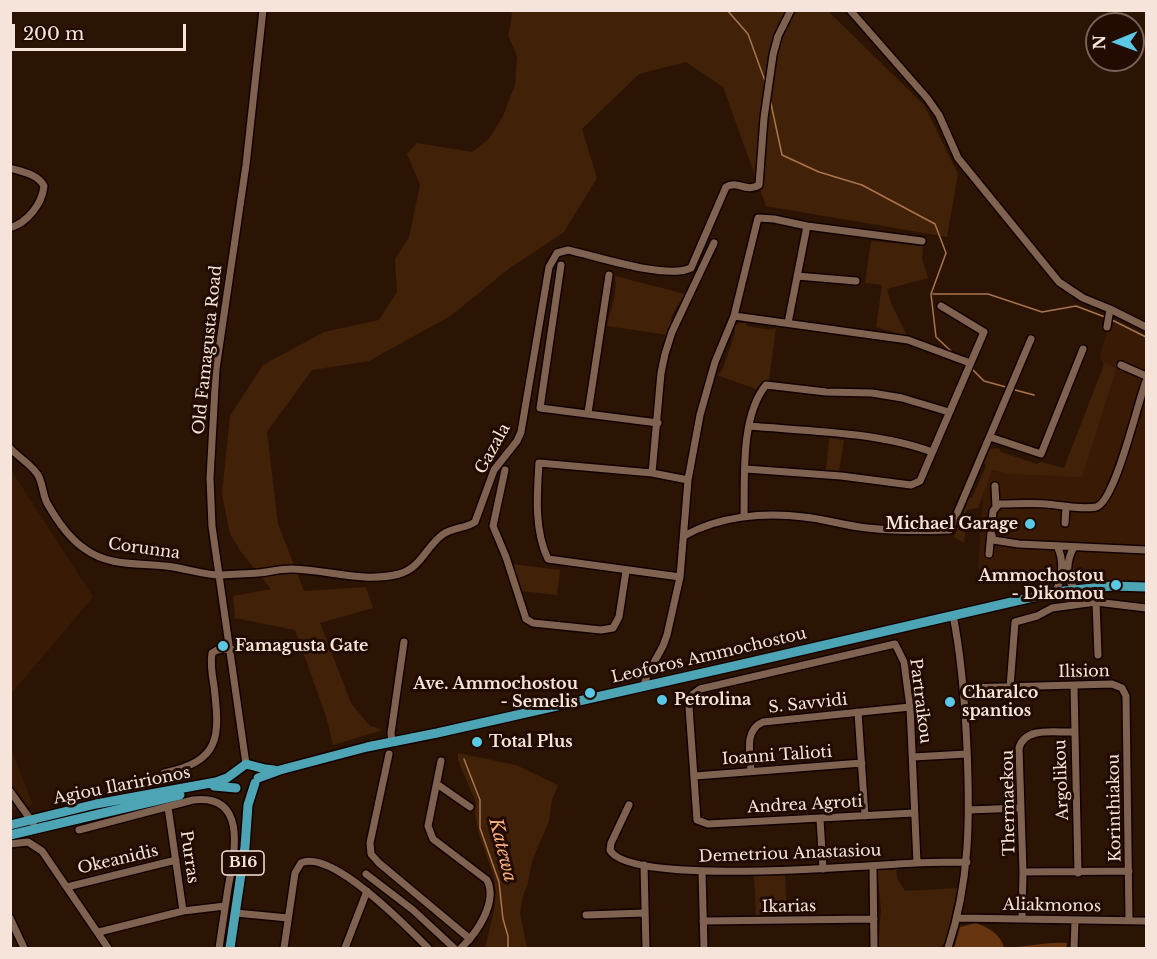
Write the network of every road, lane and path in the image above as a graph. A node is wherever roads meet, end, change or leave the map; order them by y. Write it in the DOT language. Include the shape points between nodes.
graph roads {
  1 [pos="263,10"];
  2 [pos="791,10"];
  3 [pos="850,10"];
  4 [pos="10,168"];
  5 [pos="807,226"];
  6 [pos="10,228"];
  7 [pos="922,240"];
  8 [pos="714,243"];
  9 [pos="561,265"];
  10 [pos="609,275"];
  11 [pos="798,276"];
  12 [pos="856,281"];
  13 [pos="941,306"];
  14 [pos="1110,309"];
  15 [pos="734,316"];
  16 [pos="788,323"];
  17 [pos="1107,327"];
  18 [pos="1146,327"];
  19 [pos="1031,339"];
  20 [pos="1083,349"];
  21 [pos="970,363"];
  22 [pos="1121,365"];
  23 [pos="1146,376"];
  24 [pos="1146,381"];
  25 [pos="949,412"];
  26 [pos="588,413"];
  27 [pos="658,423"];
  28 [pos="749,426"];
  29 [pos="990,437"];
  30 [pos="10,448"];
  31 [pos="932,452"];
  32 [pos="746,469"];
  33 [pos="505,470"];
  34 [pos="652,473"];
  35 [pos="688,480"];
  36 [pos="996,486"];
  37 [pos="996,507"];
  38 [pos="1066,507"];
  39 [pos="744,518"];
  40 [pos="1065,523"];
  41 [pos="992,535"];
  42 [pos="684,536"];
  43 [pos="1057,546"];
  44 [pos="1074,547"];
  45 [pos="1146,550"];
  46 [pos="989,554"];
  47 [pos="626,571"];
  48 [pos="220,576"];
  49 [pos="680,577"];
  50 [pos="1146,587"];
  51 [pos="1075,589"];
  52 [pos="1055,592"];
  53 [pos="1096,602"];
  54 [pos="1146,608"];
  55 [pos="953,615"];
  56 [pos="404,642"];
  57 [pos="231,649"];
  58 [pos="1098,655"];
  59 [pos="644,686"];
  60 [pos="1074,686"];
  61 [pos="1010,687"];
  62 [pos="964,688"];
  63 [pos="1126,696"];
  64 [pos="910,707"];
  65 [pos="858,712"];
  66 [pos="1074,732"];
  67 [pos="392,742"];
  68 [pos="389,754"];
  69 [pos="967,754"];
  70 [pos="913,757"];
  71 [pos="441,760"];
  72 [pos="862,763"];
  73 [pos="249,765"];
  74 [pos="280,770"];
  75 [pos="236,771"];
  76 [pos="751,771"];
  77 [pos="164,773"];
  78 [pos="695,776"];
  79 [pos="257,781"];
  80 [pos="437,784"];
  81 [pos="237,788"];
  82 [pos="10,791"];
  83 [pos="629,805"];
  84 [pos="168,807"];
  85 [pos="470,807"];
  86 [pos="1021,808"];
  87 [pos="969,810"];
  88 [pos="247,812"];
  89 [pos="914,813"];
  90 [pos="864,816"];
  91 [pos="820,819"];
  92 [pos="31,820"];
  93 [pos="10,825"];
  94 [pos="37,829"];
  95 [pos="79,830"];
  96 [pos="12,841"];
  97 [pos="176,860"];
  98 [pos="967,862"];
  99 [pos="917,863"];
  100 [pos="644,865"];
  101 [pos="873,866"];
  102 [pos="823,868"];
  103 [pos="1129,871"];
  104 [pos="702,872"];
  105 [pos="1023,872"];
  106 [pos="1078,873"];
  107 [pos="366,874"];
  108 [pos="68,887"];
  109 [pos="367,891"];
  110 [pos="225,906"];
  111 [pos="183,911"];
  112 [pos="236,913"];
  113 [pos="645,913"];
  114 [pos="586,915"];
  115 [pos="10,918"];
  116 [pos="288,918"];
  117 [pos="958,918"];
  118 [pos="874,919"];
  119 [pos="1022,919"];
  120 [pos="1130,920"];
  121 [pos="703,921"];
  122 [pos="1075,921"];
  123 [pos="1146,921"];
  124 [pos="99,932"];
  125 [pos="470,939"];
  126 [pos="24,948"];
  127 [pos="108,948"];
  128 [pos="219,948"];
  129 [pos="230,948"];
  130 [pos="284,948"];
  131 [pos="345,948"];
  132 [pos="428,948"];
  133 [pos="454,948"];
  134 [pos="461,948"];
  135 [pos="646,948"];
  136 [pos="704,948"];
  137 [pos="874,948"];
  138 [pos="948,948"];
  139 [pos="1074,948"];
  1 -- 48 [label="street, Old Famagusta Road" via="246,165 216,369 210,478"];
  2 -- 48 [label="street, Gazala" via="773,55 759,185 751,189 733,184 726,187 691,268 655,271 568,250 556,253 549,267 521,432 494,471 475,522 447,531 422,560 399,574 349,576 278,568"];
  3 -- 14 [label="street" via="927,98 958,158 1059,282"];
  4 -- 6 [label="street" via="34,176 44,186 32,212"];
  5 -- 7 [label="street"];
  5 -- 11 [label="street"];
  5 -- 15 [label="street" via="758,218"];
  8 -- 27 [label="street" via="672,332 661,373"];
  9 -- 26 [label="street" via="540,408"];
  10 -- 26 [label="street"];
  11 -- 12 [label="street"];
  11 -- 16 [label="street"];
  13 -- 21 [label="street" via="984,332"];
  14 -- 17 [label="street"];
  14 -- 18 [label="street"];
  15 -- 16 [label="street"];
  15 -- 35 [label="street" via="715,362 700,415"];
  16 -- 21 [label="street" via="908,340"];
  19 -- 29 [label="street"];
  20 -- 29 [label="street" via="1041,454"];
  21 -- 25 [label="street"];
  22 -- 23 [label="street"];
  24 -- 38 [label="street" via="1106,499 1096,507"];
  25 -- 28 [label="street" via="872,393 766,385 759,393"];
  25 -- 31 [label="street"];
  26 -- 27 [label="street"];
  27 -- 34 [label="street"];
  28 -- 31 [label="street" via="885,440"];
  28 -- 32 [label="street"];
  29 -- 39 [label="street" via="950,530 867,528 803,517"];
  30 -- 48 [label="street, Corunna" via="35,472 47,504 66,530 95,556"];
  31 -- 32 [label="street" via="920,481 911,485"];
  32 -- 39 [label="street"];
  33 -- 47 [label="street" via="493,526 526,619 533,623 613,628 620,617"];
  34 -- 35 [label="street"];
  34 -- 47 [label="street" via="539,463 538,508 548,560"];
  35 -- 42 [label="street"];
  36 -- 37 [label="street"];
  37 -- 38 [label="street"];
  37 -- 41 [label="street"];
  38 -- 40 [label="street"];
  39 -- 42 [label="street" via="696,529"];
  41 -- 43 [label="street" via="993,540 1001,542"];
  41 -- 46 [label="street"];
  42 -- 49 [label="street"];
  43 -- 44 [label="street"];
  43 -- 52 [label="street" via="1061,567"];
  44 -- 45 [label="street"];
  44 -- 51 [label="street" via="1068,574"];
  47 -- 49 [label="street"];
  48 -- 57 [label="street, Old Famagusta Road"];
  49 -- 59 [label="street" via="665,641"];
  50 -- 51 [label="main road, Leoforos Ammochostou"];
  51 -- 52 [label="main road, Leoforos Ammochostou"];
  52 -- 55 [label="main road, Leoforos Ammochostou"];
  53 -- 54 [label="street"];
  53 -- 58 [label="street"];
  53 -- 61 [label="street" via="1052,608 1015,622"];
  55 -- 59 [label="main road, Leoforos Ammochostou"];
  55 -- 62 [label="street"];
  56 -- 67 [label="street"];
  57 -- 73 [label="street, Old Famagusta Road"];
  57 -- 77 [label="street" via="212,653 218,725 211,746 192,765"];
  59 -- 67 [label="main road, Leoforos Ammochostou"];
  60 -- 61 [label="street, Ilision"];
  60 -- 63 [label="street, Ilision" via="1115,684 1122,687"];
  60 -- 66 [label="street, Argolikou"];
  61 -- 62 [label="street, Ilision"];
  62 -- 69 [label="street"];
  63 -- 103 [label="street, Korinthiakou"];
  64 -- 65 [label="street, S. Savvidi"];
  64 -- 70 [label="street, Partraikou"];
  64 -- 78 [label="street, Partraikou" via="904,662 895,644 700,689 693,694 689,706"];
  65 -- 72 [label="street"];
  65 -- 76 [label="street, S. Savvidi" via="758,724 750,735"];
  66 -- 86 [label="street, Thermaekou" via="1034,733 1023,738 1019,748"];
  66 -- 106 [label="street, Argolikou"];
  67 -- 74 [label="main road, Leoforos Ammochostou"];
  68 -- 125 [label="street" via="371,854"];
  69 -- 70 [label="street"];
  69 -- 87 [label="street"];
  70 -- 89 [label="street, Partraikou"];
  71 -- 80 [label="street"];
  72 -- 76 [label="street, Ioanni Talioti"];
  72 -- 90 [label="street"];
  73 -- 74 [label="main road, Leoforos Ammochostou"];
  73 -- 75 [label="main road"];
  73 -- 79 [label="main road" via="257,770"];
  74 -- 79 [label="main road, Leoforos Ammochostou"];
  75 -- 81 [label="main road" via="233,779"];
  75 -- 92 [label="main road, Agiou Ilaririonos" via="216,782"];
  76 -- 78 [label="street, Ioanni Talioti"];
  78 -- 91 [label="street, Andrea Agroti" via="697,820 708,824"];
  79 -- 81 [label="main road" via="246,790"];
  79 -- 88 [label="main road, B16"];
  80 -- 85 [label="street"];
  80 -- 125 [label="street" via="428,826 430,836 489,884 488,906"];
  81 -- 88 [label="main road, B16"];
  81 -- 94 [label="main road, Agiou Ilaririonos" via="206,788"];
  82 -- 92 [label="street"];
  83 -- 100 [label="street, Demetriou Anastasiou" via="610,850 616,856"];
  84 -- 95 [label="street"];
  84 -- 97 [label="street, Purras"];
  84 -- 110 [label="street" via="209,800 230,815 236,843"];
  86 -- 87 [label="street"];
  86 -- 105 [label="street, Thermaekou"];
  87 -- 98 [label="street"];
  88 -- 112 [label="main road, B16"];
  89 -- 90 [label="street, Andrea Agroti"];
  89 -- 99 [label="street, Partraikou"];
  90 -- 91 [label="street, Andrea Agroti"];
  91 -- 102 [label="street"];
  92 -- 93 [label="main road, Agiou Ilaririonos"];
  92 -- 94 [label="street"];
  94 -- 96 [label="main road, Agiou Ilaririonos"];
  96 -- 108 [label="street" via="38,847"];
  97 -- 108 [label="street, Okeanidis"];
  97 -- 111 [label="street, Purras"];
  98 -- 99 [label="street, Demetriou Anastasiou"];
  98 -- 117 [label="street"];
  99 -- 101 [label="street, Demetriou Anastasiou"];
  100 -- 104 [label="street, Demetriou Anastasiou"];
  100 -- 113 [label="street"];
  101 -- 102 [label="street, Demetriou Anastasiou"];
  101 -- 118 [label="street"];
  102 -- 104 [label="street, Demetriou Anastasiou"];
  103 -- 106 [label="street"];
  103 -- 120 [label="street, Korinthiakou"];
  104 -- 121 [label="street"];
  105 -- 106 [label="street"];
  105 -- 119 [label="street, Thermaekou"];
  107 -- 133 [label="street"];
  108 -- 124 [label="street"];
  109 -- 116 [label="street" via="333,868 315,860 305,861 295,873"];
  109 -- 131 [label="street"];
  109 -- 132 [label="street"];
  110 -- 111 [label="street"];
  110 -- 128 [label="street"];
  111 -- 124 [label="street"];
  112 -- 116 [label="street"];
  112 -- 129 [label="main road, B16"];
  113 -- 114 [label="street"];
  113 -- 135 [label="street"];
  115 -- 126 [label="street"];
  116 -- 130 [label="street"];
  117 -- 119 [label="street, Aliakmonos"];
  117 -- 138 [label="street"];
  118 -- 121 [label="street, Ikarias"];
  118 -- 137 [label="street"];
  119 -- 122 [label="street, Aliakmonos"];
  120 -- 122 [label="street, Aliakmonos"];
  120 -- 123 [label="street, Aliakmonos"];
  121 -- 136 [label="street"];
  122 -- 139 [label="street"];
  124 -- 127 [label="street"];
  125 -- 134 [label="street"];
}
